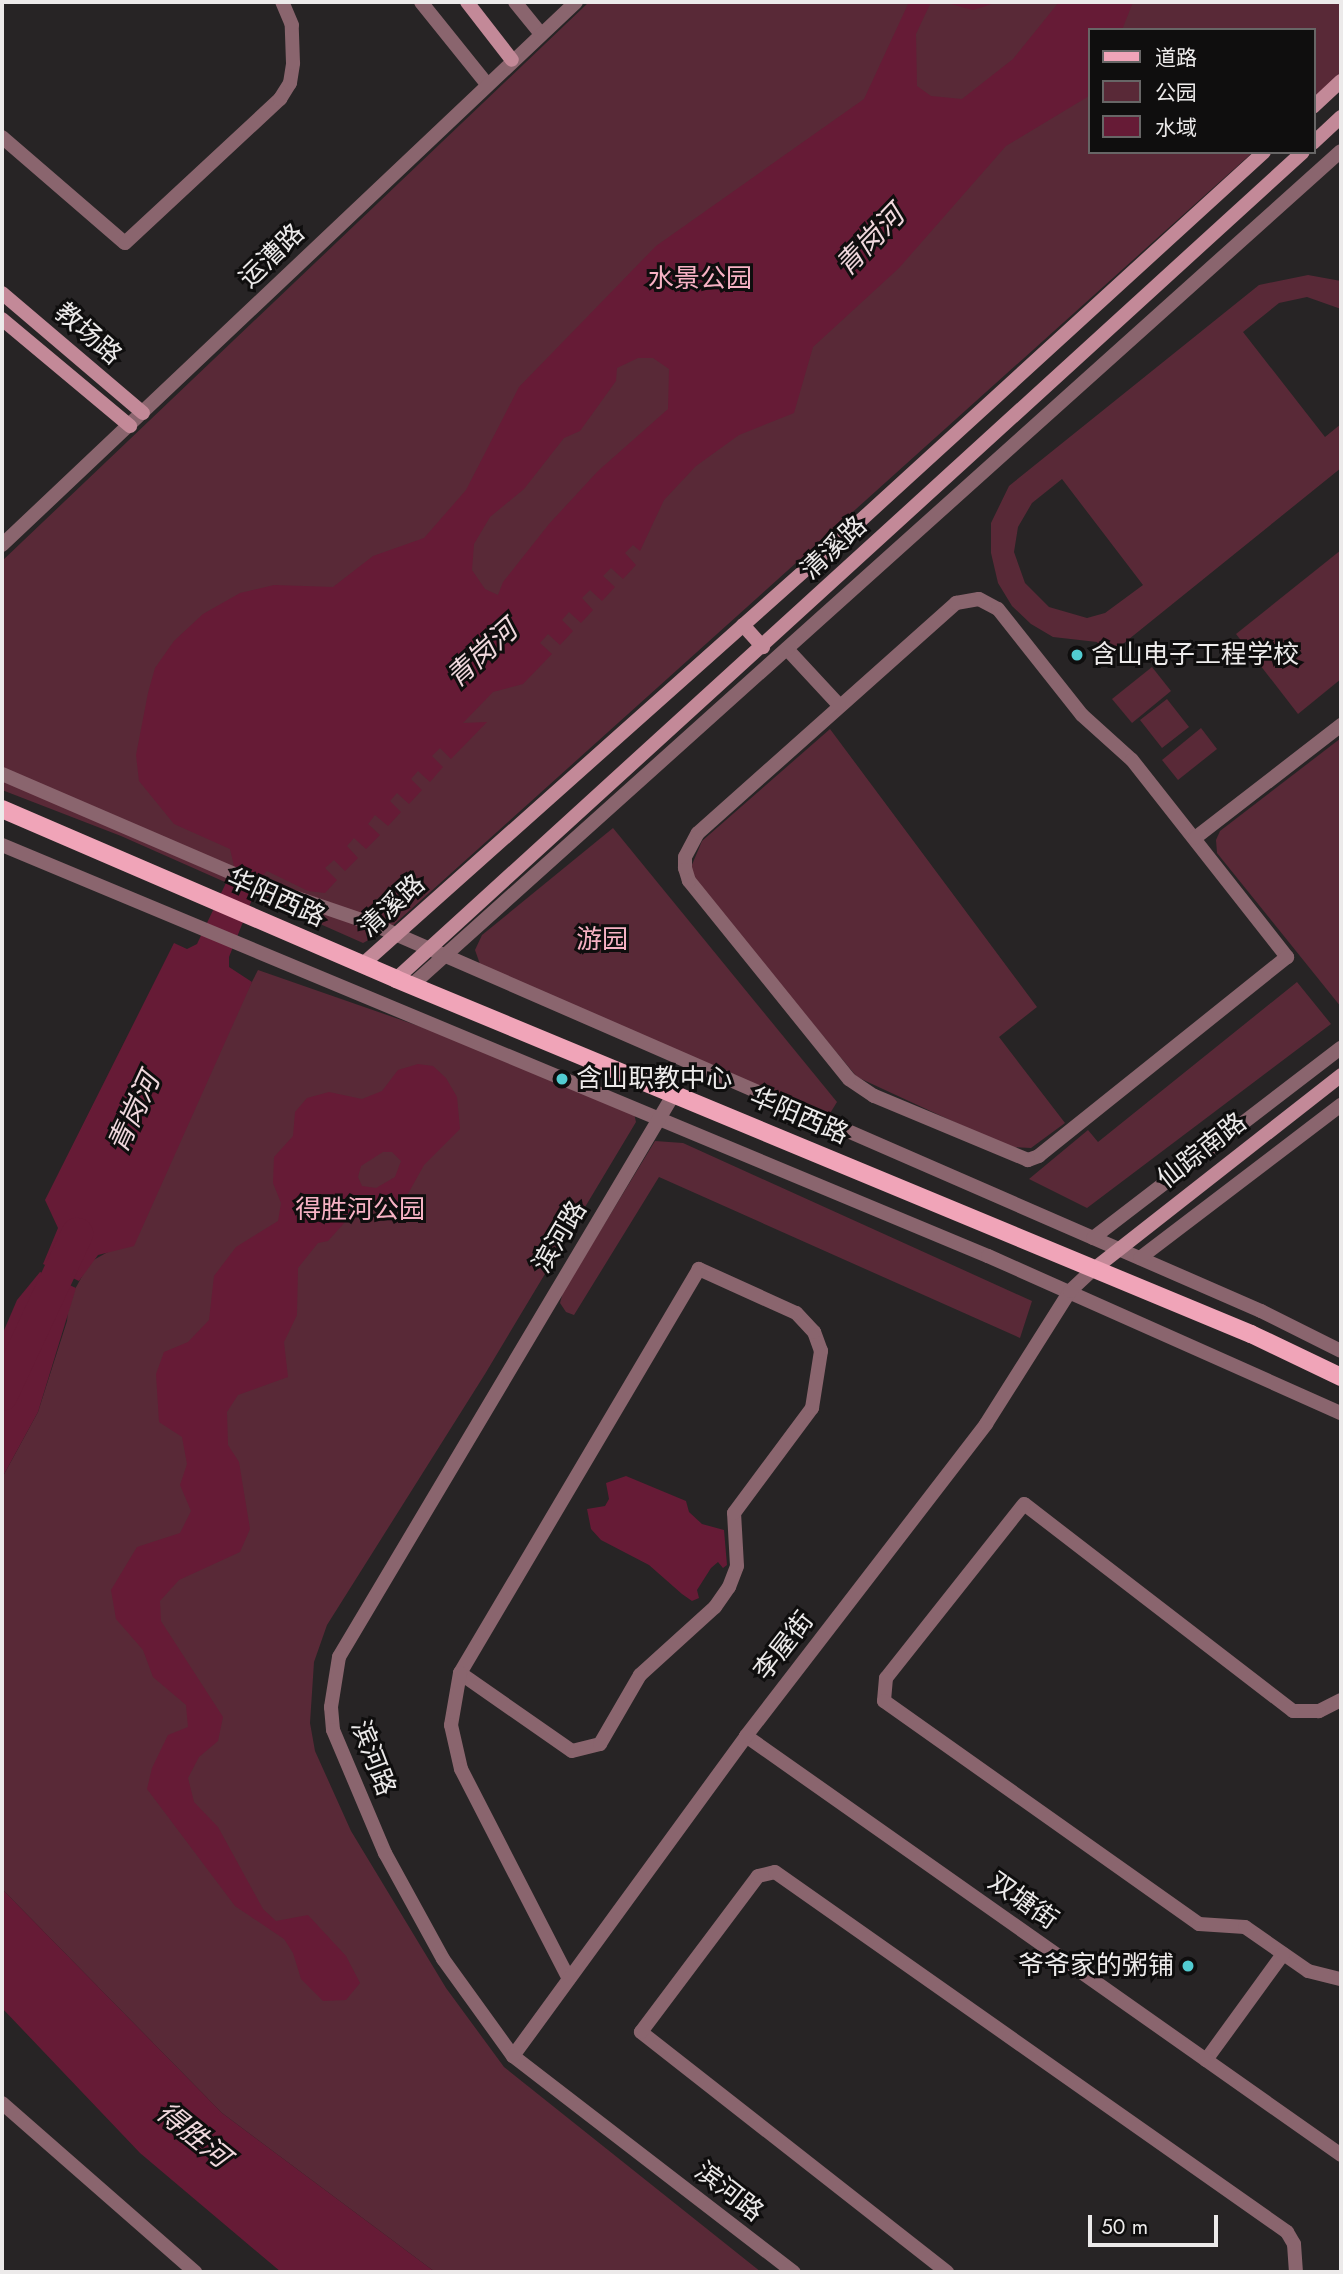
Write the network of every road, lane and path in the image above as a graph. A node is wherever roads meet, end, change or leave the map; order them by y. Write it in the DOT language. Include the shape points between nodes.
graph roads {
  1 [pos="282,2"];
  2 [pos="421,2"];
  3 [pos="467,2"];
  4 [pos="515,2"];
  5 [pos="576,2"];
  6 [pos="541,34"];
  7 [pos="512,60"];
  8 [pos="1341,82"];
  9 [pos="487,84"];
  10 [pos="1315,105"];
  11 [pos="1341,117"];
  12 [pos="1315,141"];
  13 [pos="4,142"];
  14 [pos="1341,151"];
  15 [pos="1262,154"];
  16 [pos="1301,154"];
  17 [pos="2,293"];
  18 [pos="2,318"];
  19 [pos="1068,331"];
  20 [pos="1085,351"];
  21 [pos="143,413"];
  22 [pos="130,426"];
  23 [pos="2,545"];
  24 [pos="743,625"];
  25 [pos="763,647"];
  26 [pos="787,649"];
  27 [pos="839,705"];
  28 [pos="1341,725"];
  29 [pos="2,774"];
  30 [pos="2,809"];
  31 [pos="1195,838"];
  32 [pos="2,845"];
  33 [pos="396,935"];
  34 [pos="430,949"];
  35 [pos="446,956"];
  36 [pos="363,964"];
  37 [pos="404,982"];
  38 [pos="1341,1048"];
  39 [pos="1341,1075"];
  40 [pos="675,1092"];
  41 [pos="1341,1105"];
  42 [pos="660,1117"];
  43 [pos="1093,1238"];
  44 [pos="1117,1248"];
  45 [pos="1140,1258"];
  46 [pos="1094,1269"];
  47 [pos="1070,1291"];
  48 [pos="1341,1351"];
  49 [pos="1341,1377"];
  50 [pos="1341,1413"];
  51 [pos="460,1673"];
  52 [pos="1341,1700"];
  53 [pos="746,1736"];
  54 [pos="1283,1954"];
  55 [pos="569,1979"];
  56 [pos="1341,1979"];
  57 [pos="513,2056"];
  58 [pos="1206,2060"];
  59 [pos="2,2103"];
  60 [pos="1341,2155"];
  61 [pos="938,2270"];
  62 [pos="195,2272"];
  63 [pos="793,2272"];
  64 [pos="1296,2272"];
  1 -- 13 [label="street" via="292,25 293,63 290,83 280,99 125,243"];
  2 -- 9 [label="street"];
  3 -- 7 [label="main road"];
  4 -- 6 [label="street"];
  5 -- 6 [label="street, 运漕路"];
  6 -- 7 [label="street, 运漕路"];
  7 -- 9 [label="street, 运漕路"];
  8 -- 10 [label="main road"];
  9 -- 21 [label="street, 运漕路"];
  11 -- 12 [label="main road"];
  14 -- 26 [label="street"];
  15 -- 19 [label="main road, 清溪路"];
  16 -- 20 [label="main road, 清溪路"];
  17 -- 21 [label="main road, 教场路"];
  18 -- 22 [label="main road, 教场路"];
  19 -- 20 [label="main road"];
  19 -- 24 [label="main road, 清溪路"];
  20 -- 25 [label="main road, 清溪路"];
  21 -- 22 [label="street, 运漕路"];
  22 -- 23 [label="street, 运漕路"];
  24 -- 25 [label="main road"];
  24 -- 33 [label="main road, 清溪路"];
  25 -- 34 [label="main road, 清溪路"];
  26 -- 27 [label="street"];
  26 -- 35 [label="street"];
  27 -- 31 [label="street" via="956,604 988,602 1082,715 1132,760"];
  27 -- 31 [label="street" via="698,833 685,857 689,881 849,1079 874,1096 1016,1157 1039,1156 1287,957"];
  28 -- 31 [label="street"];
  29 -- 33 [label="street" via="262,886"];
  30 -- 36 [label="main road, 华阳西路"];
  32 -- 42 [label="street"];
  33 -- 34 [label="street"];
  33 -- 36 [label="main road, 清溪路"];
  34 -- 35 [label="street"];
  34 -- 37 [label="main road, 清溪路"];
  35 -- 37 [label="street"];
  35 -- 43 [label="street"];
  36 -- 37 [label="main road, 华阳西路"];
  37 -- 40 [label="main road, 华阳西路"];
  38 -- 43 [label="street"];
  39 -- 44 [label="main road, 仙踪南路"];
  40 -- 42 [label="street, 滨河路"];
  40 -- 46 [label="main road, 华阳西路"];
  41 -- 45 [label="street"];
  42 -- 47 [label="street"];
  42 -- 57 [label="street, 滨河路" via="339,1657 331,1707 333,1730 386,1853 443,1959"];
  43 -- 44 [label="street"];
  44 -- 45 [label="street"];
  44 -- 46 [label="main road, 仙踪南路"];
  45 -- 48 [label="street"];
  46 -- 47 [label="street, 李屋街"];
  46 -- 49 [label="main road, 华阳西路"];
  47 -- 50 [label="street"];
  47 -- 53 [label="street, 李屋街" via="986,1424"];
  51 -- 51 [label="street" via="572,1751 600,1744 640,1675 715,1607 729,1587 737,1566 734,1513 812,1408 821,1351 814,1332 796,1313 699,1269"];
  51 -- 55 [label="street" via="451,1725 461,1769"];
  52 -- 54 [label="street" via="1319,1711 1293,1711 1024,1504 886,1678 884,1701 894,1712 1199,1924 1245,1927"];
  53 -- 55 [label="street, 李屋街"];
  53 -- 58 [label="street, 双塘街"];
  54 -- 56 [label="street" via="1308,1971"];
  54 -- 58 [label="street"];
  55 -- 57 [label="street, 李屋街"];
  57 -- 63 [label="street, 滨河路"];
  58 -- 60 [label="street, 双塘街"];
  59 -- 62 [label="street"];
  61 -- 64 [label="street" via="640,2032 758,1876 775,1872 1287,2232 1294,2244"];
}
